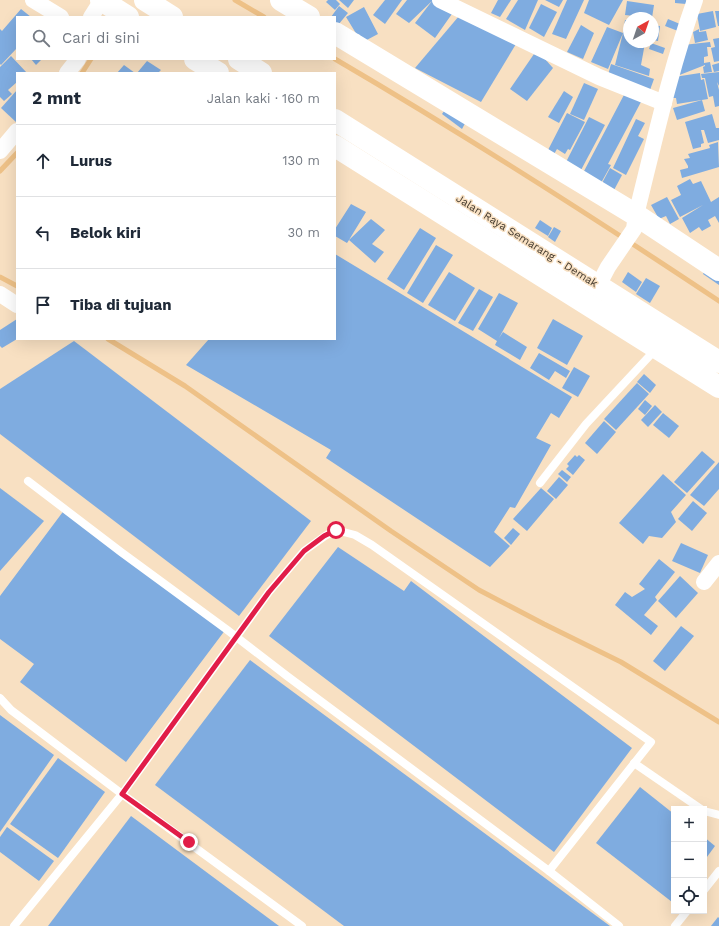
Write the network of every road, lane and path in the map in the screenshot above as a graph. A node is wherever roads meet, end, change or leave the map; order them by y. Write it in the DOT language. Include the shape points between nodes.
graph roads {
  1 [pos="33,0"];
  2 [pos="145,0"];
  3 [pos="281,0"];
  4 [pos="440,0"];
  5 [pos="695,0"];
  6 [pos="96,8"];
  7 [pos="59,16"];
  8 [pos="124,16"];
  9 [pos="170,16"];
  10 [pos="306,16"];
  11 [pos="336,34"];
  12 [pos="77,60"];
  13 [pos="197,60"];
  14 [pos="241,60"];
  15 [pos="68,72"];
  16 [pos="216,72"];
  17 [pos="259,72"];
  18 [pos="664,103"];
  19 [pos="336,121"];
  20 [pos="16,133"];
  21 [pos="336,147"];
  22 [pos="0,151"];
  23 [pos="635,222"];
  24 [pos="719,270"];
  25 [pos="603,277"];
  26 [pos="0,294"];
  27 [pos="16,305"];
  28 [pos="656,348"];
  29 [pos="719,362"];
  30 [pos="719,387"];
  31 [pos="28,481"];
  32 [pos="540,483"];
  33 [pos="719,563"];
  34 [pos="704,582"];
  35 [pos="236,638"];
  36 [pos="0,698"];
  37 [pos="634,763"];
  38 [pos="122,794"];
  39 [pos="697,806"];
  40 [pos="707,812"];
  41 [pos="719,815"];
  42 [pos="549,871"];
  43 [pos="719,871"];
  44 [pos="707,886"];
  45 [pos="685,914"];
  46 [pos="14,926"];
  47 [pos="302,926"];
  48 [pos="619,926"];
  49 [pos="675,926"];
  1 -- 7 [label="street"];
  2 -- 9 [label="main road"];
  3 -- 10 [label="main road"];
  4 -- 18 [label="street" via="599,77"];
  5 -- 18 [label="street"];
  6 -- 8 [label="main road"];
  11 -- 23 [label="main road"];
  12 -- 15 [label="street"];
  13 -- 16 [label="main road"];
  14 -- 17 [label="main road"];
  18 -- 23 [label="street"];
  19 -- 25 [label="main road, Jalan Raya Semarang - Demak"];
  20 -- 22 [label="street"];
  21 -- 28 [label="main road, Jalan Raya Semarang - Demak"];
  23 -- 24 [label="main road"];
  23 -- 25 [label="street"];
  25 -- 29 [label="main road, Jalan Raya Semarang - Demak"];
  26 -- 27 [label="street"];
  28 -- 30 [label="main road, Jalan Raya Semarang - Demak"];
  28 -- 32 [label="lane" via="586,424"];
  31 -- 35 [label="lane"];
  33 -- 34 [label="street"];
  35 -- 37 [label="lane" via="269,592 304,551 336,530 355,535 651,742"];
  35 -- 38 [label="lane"];
  35 -- 42 [label="lane"];
  36 -- 38 [label="lane" via="11,710"];
  37 -- 39 [label="lane"];
  37 -- 42 [label="lane"];
  38 -- 46 [label="lane"];
  38 -- 47 [label="lane"];
  40 -- 41 [label="lane"];
  42 -- 48 [label="lane"];
  43 -- 44 [label="lane"];
  45 -- 49 [label="lane"];
}
